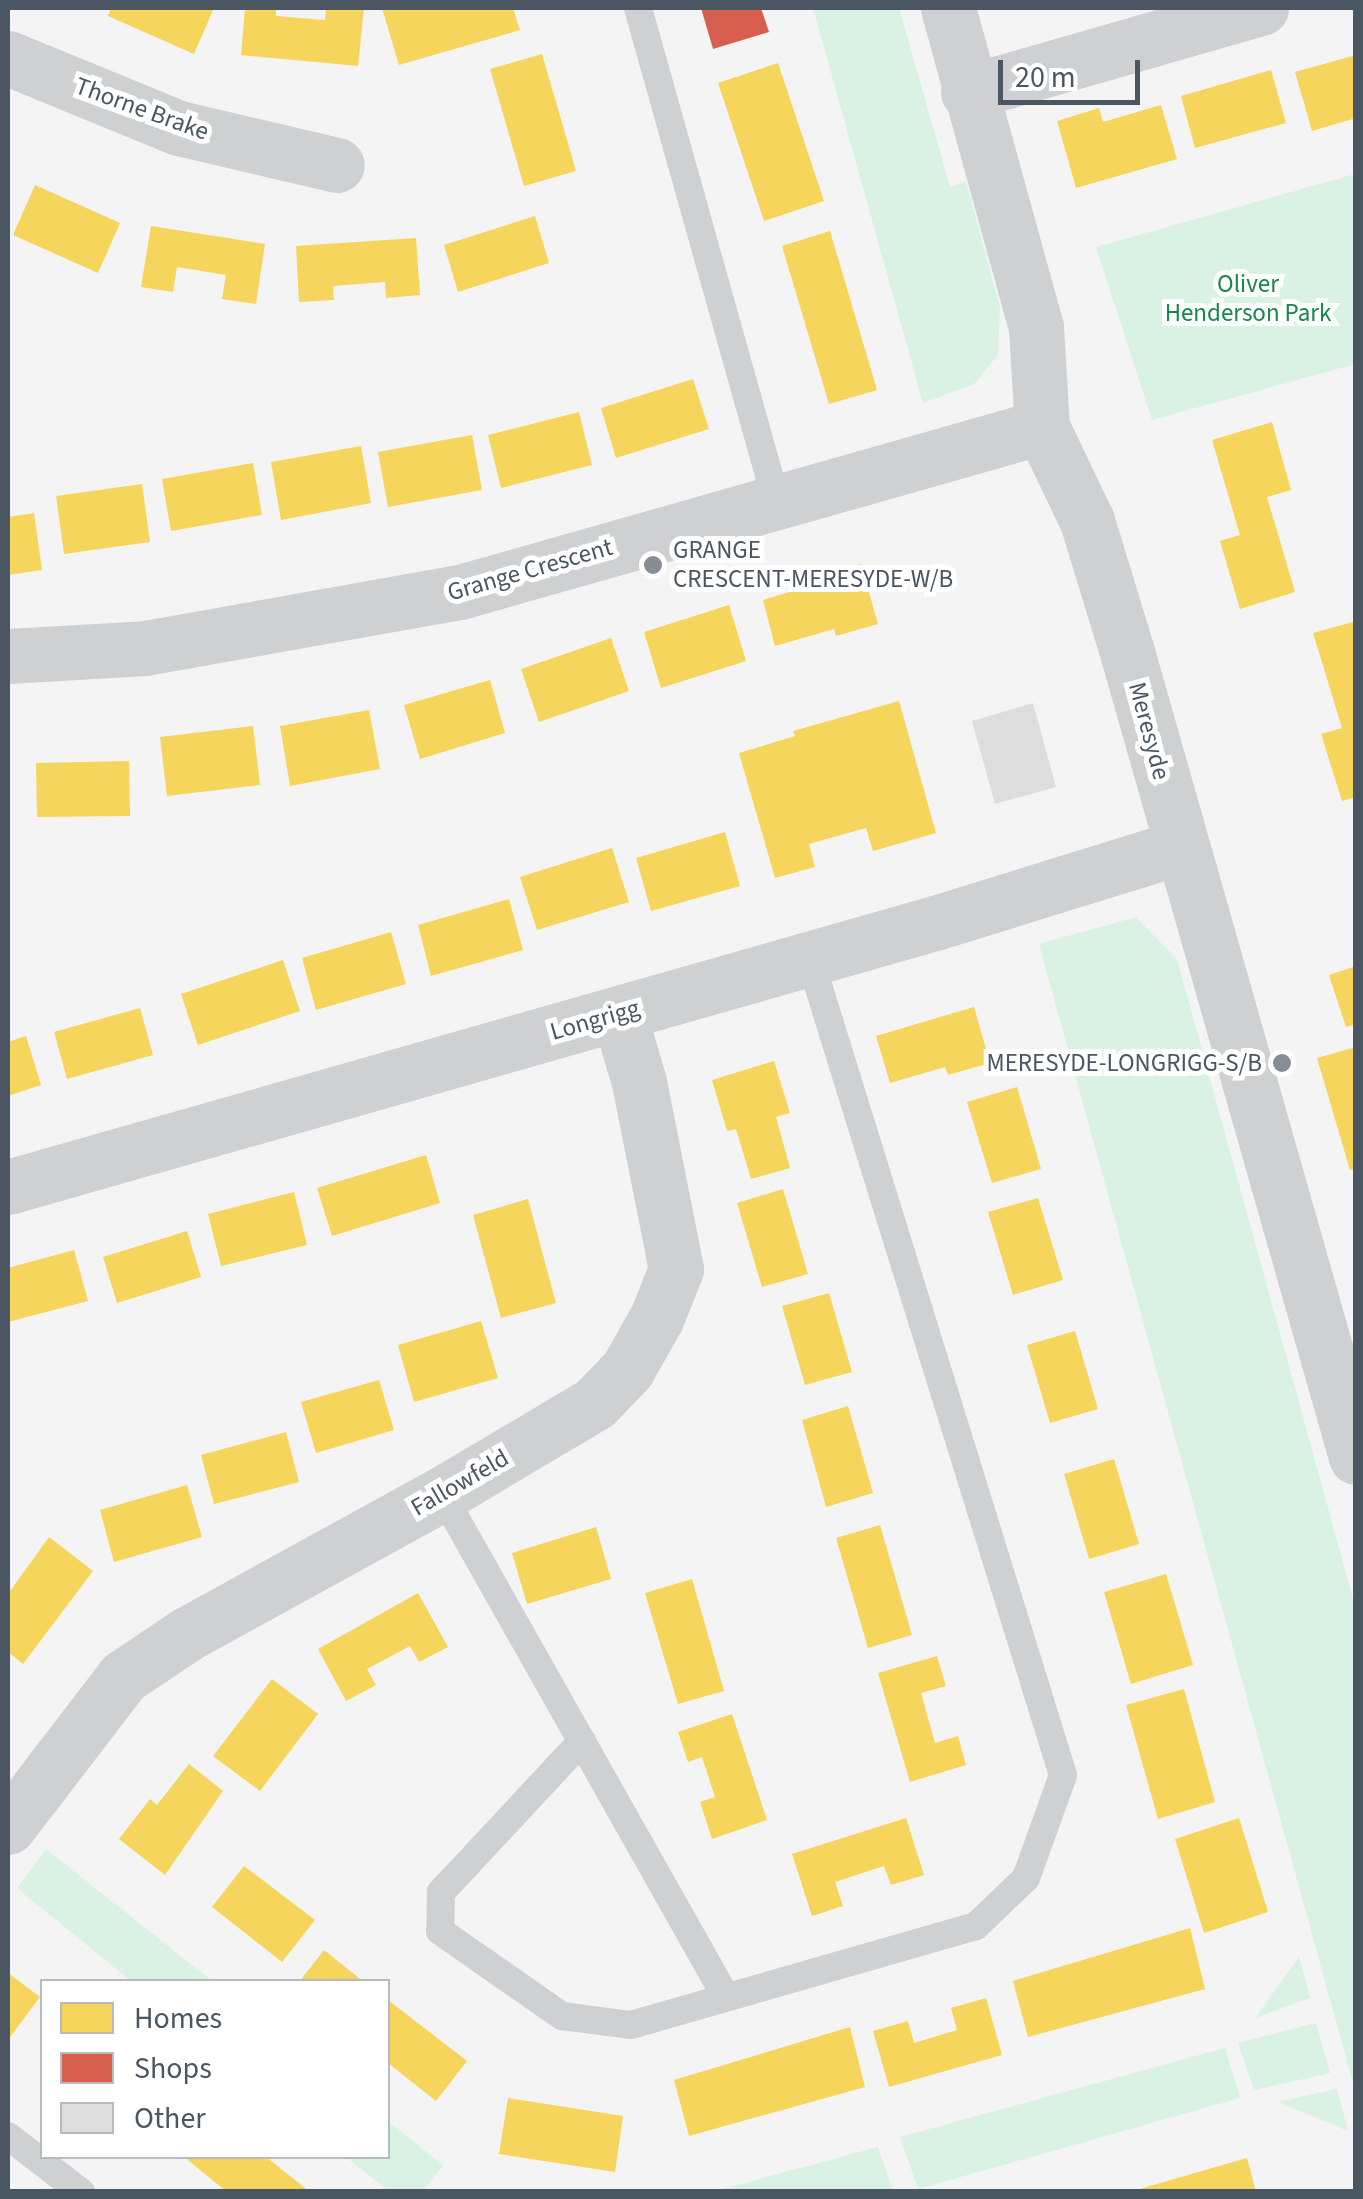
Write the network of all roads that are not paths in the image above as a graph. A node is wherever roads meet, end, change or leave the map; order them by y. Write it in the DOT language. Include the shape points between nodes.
graph roads {
  1 [pos="638,8"];
  2 [pos="948,8"];
  3 [pos="1261,8"];
  4 [pos="8,58"];
  5 [pos="968,92"];
  6 [pos="338,165"];
  7 [pos="1042,426"];
  8 [pos="776,500"];
  9 [pos="8,656"];
  10 [pos="1180,847"];
  11 [pos="809,956"];
  12 [pos="620,1014"];
  13 [pos="8,1187"];
  14 [pos="1356,1458"];
  15 [pos="442,1494"];
  16 [pos="582,1741"];
  17 [pos="8,1826"];
  18 [pos="726,1998"];
  19 [pos="8,2136"];
  20 [pos="81,2192"];
  1 -- 8 [label="lane"];
  2 -- 5 [label="street, Meresyde"];
  3 -- 5 [label="street"];
  4 -- 6 [label="street, Thorne Brake" via="179,128"];
  5 -- 7 [label="street, Meresyde" via="1036,327"];
  7 -- 8 [label="street, Grange Crescent"];
  7 -- 10 [label="street, Meresyde" via="1086,520"];
  8 -- 9 [label="street, Grange Crescent" via="460,592 145,648"];
  10 -- 11 [label="street, Longrigg"];
  10 -- 14 [label="street, Meresyde"];
  11 -- 12 [label="street, Longrigg"];
  11 -- 18 [label="lane" via="1062,1775 1026,1878 976,1926"];
  12 -- 13 [label="street, Longrigg"];
  12 -- 15 [label="street, Fallowfeld" via="676,1269 628,1370 595,1404"];
  15 -- 16 [label="lane"];
  15 -- 17 [label="street, Fallowfeld" via="187,1634 124,1677"];
  16 -- 18 [label="lane"];
  16 -- 18 [label="lane" via="442,1892 440,1932 562,2016 631,2025"];
  19 -- 20 [label="lane"];
}
